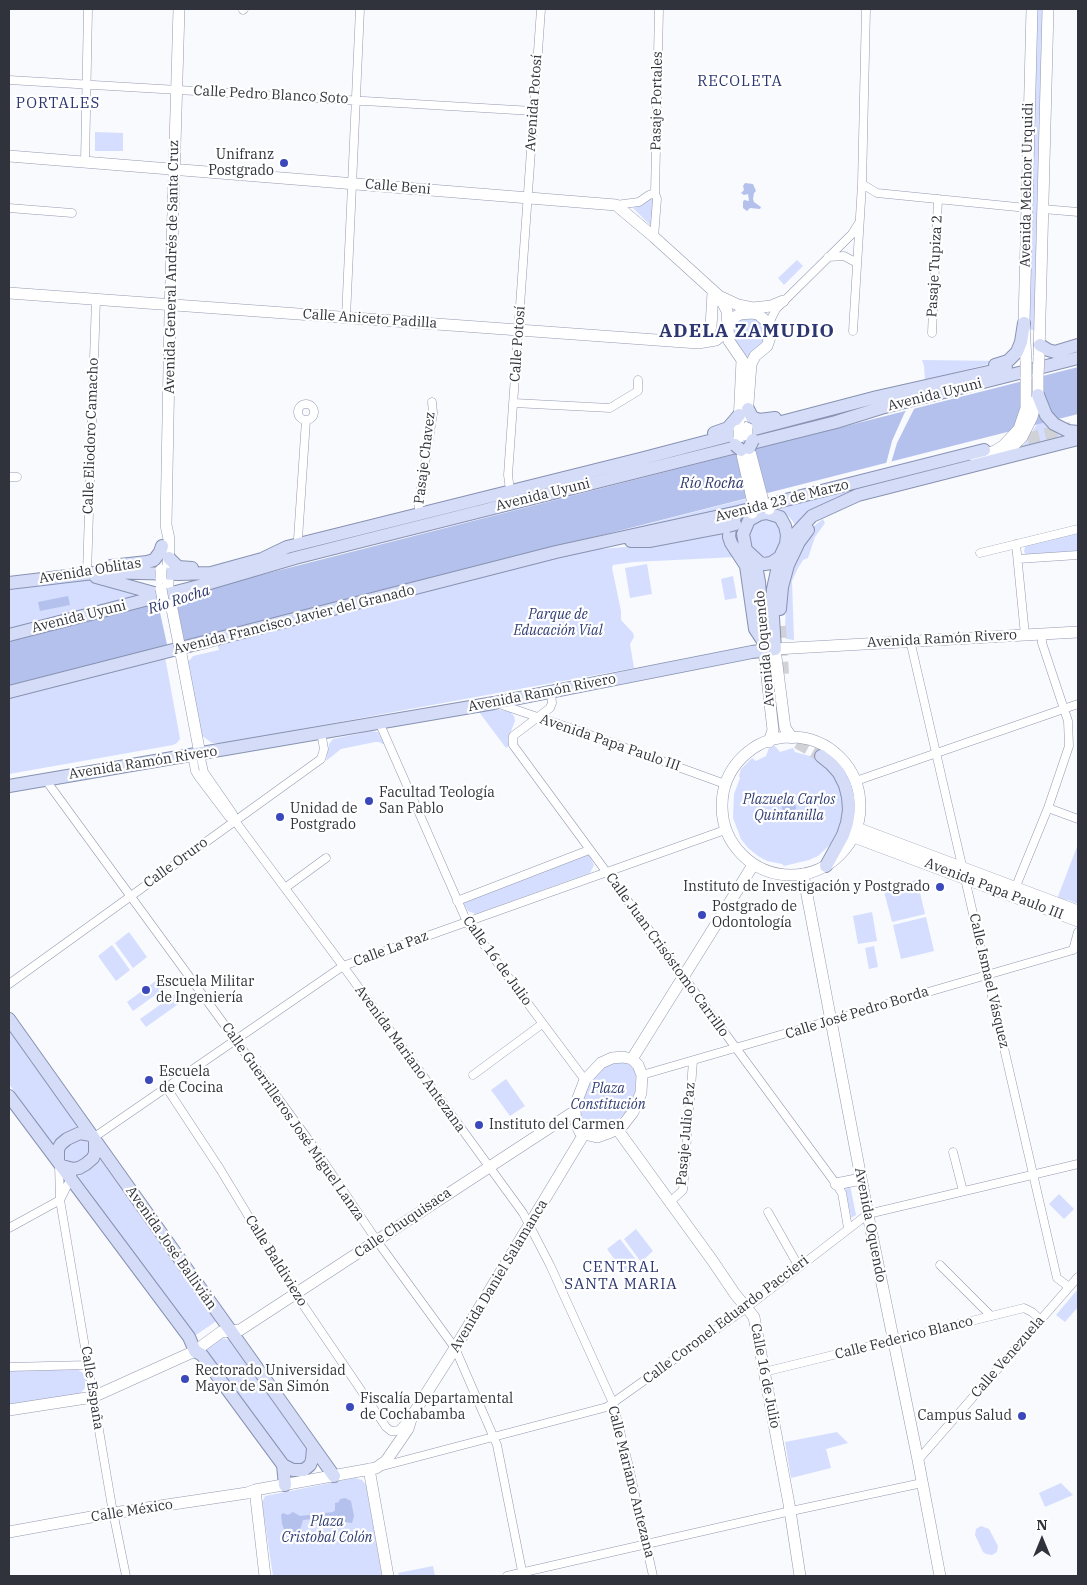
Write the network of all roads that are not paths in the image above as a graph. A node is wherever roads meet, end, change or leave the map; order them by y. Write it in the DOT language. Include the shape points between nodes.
graph roads {
  1 [pos="88,9"];
  2 [pos="179,9"];
  3 [pos="360,9"];
  4 [pos="541,9"];
  5 [pos="659,9"];
  6 [pos="866,9"];
  7 [pos="1032,9"];
  8 [pos="1048,9"];
  9 [pos="9,80"];
  10 [pos="86,85"];
  11 [pos="176,90"];
  12 [pos="356,100"];
  13 [pos="533,111"];
  14 [pos="9,156"];
  15 [pos="85,162"];
  16 [pos="175,170"];
  17 [pos="352,183"];
  18 [pos="862,184"];
  19 [pos="655,193"];
  20 [pos="528,197"];
  21 [pos="938,199"];
  22 [pos="616,205"];
  23 [pos="9,208"];
  24 [pos="1027,208"];
  25 [pos="1043,209"];
  26 [pos="1078,212"];
  27 [pos="72,213"];
  28 [pos="860,221"];
  29 [pos="654,236"];
  30 [pos="828,257"];
  31 [pos="857,263"];
  32 [pos="9,293"];
  33 [pos="716,294"];
  34 [pos="96,299"];
  35 [pos="783,301"];
  36 [pos="170,305"];
  37 [pos="346,317"];
  38 [pos="1024,322"];
  39 [pos="770,328"];
  40 [pos="727,330"];
  41 [pos="853,330"];
  42 [pos="518,331"];
  43 [pos="932,334"];
  44 [pos="698,343"];
  45 [pos="1078,345"];
  46 [pos="1078,350"];
  47 [pos="1039,351"];
  48 [pos="1078,358"];
  49 [pos="747,364"];
  50 [pos="638,380"];
  51 [pos="940,383"];
  52 [pos="1038,395"];
  53 [pos="432,402"];
  54 [pos="514,403"];
  55 [pos="879,403"];
  56 [pos="744,412"];
  57 [pos="306,420"];
  58 [pos="1023,427"];
  59 [pos="1078,432"];
  60 [pos="1078,439"];
  61 [pos="744,442"];
  62 [pos="984,450"];
  63 [pos="1002,458"];
  64 [pos="605,473"];
  65 [pos="878,477"];
  66 [pos="510,490"];
  67 [pos="831,506"];
  68 [pos="750,510"];
  69 [pos="419,514"];
  70 [pos="780,518"];
  71 [pos="166,525"];
  72 [pos="1078,529"];
  73 [pos="786,544"];
  74 [pos="1016,544"];
  75 [pos="162,546"];
  76 [pos="293,546"];
  77 [pos="980,553"];
  78 [pos="1078,555"];
  79 [pos="752,557"];
  80 [pos="780,557"];
  81 [pos="1018,559"];
  82 [pos="86,574"];
  83 [pos="165,582"];
  84 [pos="9,583"];
  85 [pos="780,626"];
  86 [pos="1078,632"];
  87 [pos="1042,634"];
  88 [pos="9,635"];
  89 [pos="1025,635"];
  90 [pos="910,640"];
  91 [pos="768,647"];
  92 [pos="9,692"];
  93 [pos="551,692"];
  94 [pos="494,703"];
  95 [pos="1078,704"];
  96 [pos="1064,709"];
  97 [pos="538,718"];
  98 [pos="379,722"];
  99 [pos="321,732"];
  100 [pos="792,738"];
  101 [pos="769,742"];
  102 [pos="936,754"];
  103 [pos="196,755"];
  104 [pos="821,756"];
  105 [pos="45,779"];
  106 [pos="856,781"];
  107 [pos="725,784"];
  108 [pos="9,786"];
  109 [pos="1048,808"];
  110 [pos="1078,819"];
  111 [pos="235,821"];
  112 [pos="725,830"];
  113 [pos="855,833"];
  114 [pos="590,850"];
  115 [pos="326,858"];
  116 [pos="753,866"];
  117 [pos="826,866"];
  118 [pos="607,872"];
  119 [pos="964,873"];
  120 [pos="803,874"];
  121 [pos="285,888"];
  122 [pos="1014,891"];
  123 [pos="131,896"];
  124 [pos="457,901"];
  125 [pos="1078,911"];
  126 [pos="1078,921"];
  127 [pos="468,922"];
  128 [pos="1078,932"];
  129 [pos="1077,954"];
  130 [pos="343,966"];
  131 [pos="987,974"];
  132 [pos="684,977"];
  133 [pos="9,984"];
  134 [pos="9,1019"];
  135 [pos="831,1020"];
  136 [pos="542,1024"];
  137 [pos="236,1040"];
  138 [pos="736,1049"];
  139 [pos="632,1058"];
  140 [pos="693,1061"];
  141 [pos="473,1075"];
  142 [pos="642,1075"];
  143 [pos="585,1080"];
  144 [pos="166,1087"];
  145 [pos="9,1096"];
  146 [pos="575,1111"];
  147 [pos="617,1129"];
  148 [pos="584,1134"];
  149 [pos="93,1138"];
  150 [pos="953,1152"];
  151 [pos="59,1163"];
  152 [pos="1078,1164"];
  153 [pos="488,1167"];
  154 [pos="75,1173"];
  155 [pos="1034,1174"];
  156 [pos="862,1178"];
  157 [pos="836,1184"];
  158 [pos="963,1191"];
  159 [pos="60,1200"];
  160 [pos="670,1202"];
  161 [pos="768,1212"];
  162 [pos="868,1214"];
  163 [pos="529,1226"];
  164 [pos="9,1228"];
  165 [pos="848,1228"];
  166 [pos="377,1241"];
  167 [pos="940,1265"];
  168 [pos="799,1266"];
  169 [pos="1078,1277"];
  170 [pos="1069,1287"];
  171 [pos="296,1294"];
  172 [pos="746,1308"];
  173 [pos="991,1316"];
  174 [pos="1041,1320"];
  175 [pos="231,1332"];
  176 [pos="893,1341"];
  177 [pos="455,1348"];
  178 [pos="195,1350"];
  179 [pos="88,1365"];
  180 [pos="9,1368"];
  181 [pos="764,1372"];
  182 [pos="93,1397"];
  183 [pos="613,1403"];
  184 [pos="9,1410"];
  185 [pos="412,1416"];
  186 [pos="391,1431"];
  187 [pos="494,1438"];
  188 [pos="313,1448"];
  189 [pos="918,1460"];
  190 [pos="283,1465"];
  191 [pos="372,1468"];
  192 [pos="334,1476"];
  193 [pos="922,1483"];
  194 [pos="285,1485"];
  195 [pos="255,1490"];
  196 [pos="790,1511"];
  197 [pos="113,1513"];
  198 [pos="9,1532"];
  199 [pos="647,1545"];
  200 [pos="523,1574"];
  201 [pos="126,1576"];
  202 [pos="265,1576"];
  203 [pos="388,1576"];
  204 [pos="507,1576"];
  205 [pos="653,1576"];
  206 [pos="800,1576"];
  207 [pos="940,1576"];
  1 -- 10 [label="street"];
  2 -- 11 [label="main road, Avenida General Andrés de Santa Cruz"];
  3 -- 12 [label="street"];
  4 -- 13 [label="street, Avenida Potosí"];
  5 -- 19 [label="street, Pasaje Portales"];
  6 -- 18 [label="street"];
  7 -- 24 [label="main road, Avenida Melchor Urquidi"];
  8 -- 25 [label="main road, Avenida Melchor Urquidi"];
  9 -- 10 [label="street, Calle Pedro Blanco Soto"];
  10 -- 11 [label="street, Calle Pedro Blanco Soto"];
  10 -- 15 [label="street"];
  11 -- 12 [label="street, Calle Pedro Blanco Soto"];
  11 -- 16 [label="main road, Avenida General Andrés de Santa Cruz"];
  12 -- 13 [label="street, Calle Pedro Blanco Soto"];
  12 -- 17 [label="street"];
  13 -- 20 [label="street, Avenida Potosí"];
  14 -- 15 [label="main road, Calle Beni"];
  15 -- 16 [label="main road, Calle Beni"];
  16 -- 17 [label="main road, Calle Beni"];
  16 -- 36 [label="main road, Avenida General Andrés de Santa Cruz"];
  17 -- 20 [label="main road, Calle Beni"];
  17 -- 37 [label="street"];
  18 -- 21 [label="street" via="877,194"];
  18 -- 28 [label="street"];
  19 -- 22 [label="street" via="639,202"];
  19 -- 29 [label="street, Pasaje Portales"];
  20 -- 22 [label="main road, Calle Beni"];
  20 -- 42 [label="street, Calle Potosí"];
  21 -- 24 [label="street"];
  21 -- 43 [label="street, Pasaje Tupiza 2"];
  22 -- 29 [label="main road"];
  23 -- 27 [label="street"];
  24 -- 38 [label="main road, Avenida Melchor Urquidi"];
  25 -- 26 [label="street"];
  25 -- 47 [label="main road, Avenida Melchor Urquidi"];
  28 -- 30 [label="street" via="852,234"];
  28 -- 31 [label="street"];
  29 -- 33 [label="main road"];
  30 -- 31 [label="street" via="844,256"];
  30 -- 35 [label="street"];
  31 -- 41 [label="street"];
  32 -- 34 [label="main road, Calle Aniceto Padilla"];
  33 -- 35 [label="main road" via="733,304 753,308"];
  33 -- 40 [label="main road" via="727,311"];
  33 -- 44 [label="main road" via="711,327"];
  34 -- 36 [label="main road, Calle Aniceto Padilla"];
  34 -- 82 [label="street, Calle Eliodoro Camacho"];
  35 -- 39 [label="street" via="771,319"];
  36 -- 37 [label="main road, Calle Aniceto Padilla"];
  36 -- 71 [label="main road, Avenida General Andrés de Santa Cruz"];
  37 -- 42 [label="main road, Calle Aniceto Padilla"];
  38 -- 51 [label="main road" via="1020,346 1008,361 950,376"];
  38 -- 58 [label="main road, Avenida Melchor Urquidi, bridge" via="1026,408"];
  39 -- 40 [label="main road" via="758,314 746,312 735,317"];
  39 -- 49 [label="main road" via="769,340"];
  40 -- 44 [label="main road, Calle Aniceto Padilla" via="716,340"];
  40 -- 49 [label="main road" via="729,341"];
  42 -- 44 [label="main road, Calle Aniceto Padilla"];
  42 -- 54 [label="street, Calle Potosí"];
  45 -- 47 [label="main road" via="1055,352"];
  46 -- 51 [label="main road, Avenida Uyuni"];
  47 -- 52 [label="main road, Avenida Melchor Urquidi, bridge"];
  48 -- 55 [label="main road, Avenida Uyuni"];
  49 -- 56 [label="main road"];
  50 -- 54 [label="street" via="638,391 610,408"];
  51 -- 55 [label="main road, Avenida Uyuni"];
  52 -- 58 [label="main road, Avenida Melchor Urquidi"];
  52 -- 59 [label="main road" via="1051,420 1060,427"];
  53 -- 69 [label="street, Pasaje Chavez"];
  54 -- 66 [label="street, Calle Potosí" via="508,475"];
  55 -- 56 [label="main road" via="849,401 764,421"];
  55 -- 61 [label="main road, bridge"];
  55 -- 64 [label="main road, Avenida Uyuni" via="845,420 643,471"];
  56 -- 61 [label="main road"];
  56 -- 64 [label="main road" via="721,431 658,449"];
  57 -- 76 [label="street" via="298,539"];
  58 -- 63 [label="main road" via="1014,446"];
  58 -- 65 [label="main road" via="1003,446 984,455 901,475"];
  60 -- 63 [label="main road, Avenida 23 de Marzo"];
  61 -- 64 [label="main road"];
  61 -- 68 [label="main road"];
  62 -- 65 [label="main road, Avenida 23 de Marzo"];
  63 -- 67 [label="main road, Avenida 23 de Marzo" via="870,490"];
  64 -- 66 [label="main road, Avenida Uyuni"];
  64 -- 83 [label="main road, Avenida Uyuni" via="303,556"];
  65 -- 68 [label="main road, Avenida 23 de Marzo"];
  66 -- 69 [label="main road, Avenida Uyuni"];
  67 -- 73 [label="main road, Avenida 23 de Marzo" via="812,516"];
  67 -- 85 [label="main road" via="804,535 788,565 782,586"];
  68 -- 70 [label="main road"];
  68 -- 70 [label="main road"];
  68 -- 79 [label="main road, Avenida Oquendo" via="743,542"];
  68 -- 91 [label="main road" via="730,527 729,537 746,566 755,629"];
  68 -- 92 [label="main road, Avenida Francisco Javier del Granado" via="649,541 614,540 579,547"];
  69 -- 76 [label="main road, Avenida Uyuni"];
  70 -- 73 [label="main road" via="785,526"];
  71 -- 75 [label="main road, Avenida General Andrés de Santa Cruz"];
  71 -- 83 [label="main road, Avenida General Andrés de Santa Cruz"];
  72 -- 74 [label="street"];
  73 -- 80 [label="main road, Avenida 23 de Marzo"];
  74 -- 77 [label="street"];
  74 -- 81 [label="street"];
  75 -- 82 [label="main road, Avenida Oblitas" via="154,560 98,567"];
  75 -- 83 [label="main road, Avenida General Andrés de Santa Cruz"];
  76 -- 82 [label="main road, Avenida Uyuni" via="262,559 201,574"];
  76 -- 83 [label="main road" via="202,567 178,567"];
  78 -- 81 [label="street"];
  79 -- 80 [label="main road" via="765,564"];
  79 -- 91 [label="main road, Avenida Oquendo" via="756,565"];
  80 -- 91 [label="main road, Avenida Oquendo" via="772,596"];
  81 -- 89 [label="street"];
  82 -- 83 [label="main road"];
  82 -- 84 [label="main road, Avenida Oblitas"];
  83 -- 88 [label="main road, Avenida Uyuni"];
  83 -- 103 [label="main road, Avenida Mariano Antezana"];
  86 -- 87 [label="main road, Avenida Ramón Rivero"];
  87 -- 89 [label="main road, Avenida Ramón Rivero"];
  87 -- 96 [label="street" via="1042,643"];
  89 -- 90 [label="main road, Avenida Ramón Rivero"];
  90 -- 91 [label="main road, Avenida Ramón Rivero"];
  90 -- 102 [label="street, Calle Ismael Vásquez"];
  91 -- 93 [label="main road, Avenida Ramón Rivero"];
  91 -- 100 [label="main road, Avenida Oquendo" via="785,728"];
  91 -- 101 [label="main road, Avenida Oquendo" via="773,730"];
  93 -- 94 [label="main road, Avenida Ramón Rivero"];
  93 -- 97 [label="street, Calle Juan Crisóstomo Carrillo" via="550,708"];
  94 -- 97 [label="street, Avenida Papa Paulo III"];
  94 -- 98 [label="main road, Avenida Ramón Rivero"];
  95 -- 96 [label="street"];
  96 -- 102 [label="street"];
  96 -- 109 [label="street" via="1069,727 1069,746"];
  97 -- 107 [label="street, Avenida Papa Paulo III"];
  97 -- 114 [label="street, Calle Juan Crisóstomo Carrillo" via="513,736 513,745"];
  98 -- 99 [label="main road, Avenida Ramón Rivero"];
  98 -- 124 [label="street, Calle 16 de Julio"];
  99 -- 103 [label="main road, Avenida Ramón Rivero"];
  99 -- 111 [label="street, Calle Oruro" via="322,759"];
  100 -- 101 [label="main road"];
  100 -- 106 [label="main road" via="811,740 832,749 847,763"];
  101 -- 107 [label="main road" via="747,754"];
  102 -- 106 [label="street"];
  102 -- 119 [label="street, Calle Ismael Vásquez"];
  103 -- 105 [label="main road, Avenida Ramón Rivero"];
  103 -- 111 [label="street, Avenida Mariano Antezana" via="234,814"];
  104 -- 117 [label="main road" via="831,764 845,785 849,810 843,835"];
  105 -- 108 [label="main road, Avenida Ramón Rivero"];
  105 -- 123 [label="street, Calle Guerrilleros José Miguel Lanza"];
  106 -- 113 [label="main road" via="860,805"];
  107 -- 112 [label="main road" via="722,810"];
  109 -- 110 [label="street"];
  109 -- 122 [label="street"];
  111 -- 121 [label="street, Avenida Mariano Antezana"];
  111 -- 123 [label="street, Calle Oruro"];
  112 -- 116 [label="main road" via="736,850"];
  112 -- 118 [label="street, Calle La Paz"];
  113 -- 117 [label="main road" via="842,854"];
  113 -- 119 [label="main road, Avenida Papa Paulo III"];
  114 -- 118 [label="street, Calle Juan Crisóstomo Carrillo"];
  114 -- 124 [label="street"];
  115 -- 121 [label="street"];
  116 -- 120 [label="main road"];
  116 -- 132 [label="main road"];
  117 -- 120 [label="main road"];
  118 -- 127 [label="street, Calle La Paz"];
  118 -- 132 [label="street, Calle Juan Crisóstomo Carrillo"];
  119 -- 122 [label="main road, Avenida Papa Paulo III"];
  119 -- 131 [label="street, Calle Ismael Vásquez"];
  120 -- 135 [label="main road, Avenida Oquendo"];
  121 -- 130 [label="street, Avenida Mariano Antezana"];
  122 -- 125 [label="main road, Avenida Papa Paulo III"];
  122 -- 126 [label="main road, Avenida Papa Paulo III"];
  123 -- 133 [label="street, Calle Oruro"];
  123 -- 137 [label="street, Calle Guerrilleros José Miguel Lanza"];
  124 -- 127 [label="street, Calle 16 de Julio"];
  127 -- 130 [label="street, Calle La Paz"];
  127 -- 136 [label="street, Calle 16 de Julio"];
  128 -- 129 [label="street"];
  129 -- 131 [label="street, Calle José Pedro Borda"];
  130 -- 137 [label="street, Calle La Paz"];
  130 -- 153 [label="street, Avenida Mariano Antezana"];
  131 -- 135 [label="street, Calle José Pedro Borda"];
  131 -- 155 [label="street, Calle Ismael Vásquez" via="998,1035"];
  132 -- 138 [label="street, Calle Juan Crisóstomo Carrillo"];
  132 -- 139 [label="main road"];
  134 -- 149 [label="main road, Avenida José Ballivián"];
  135 -- 138 [label="street, Calle José Pedro Borda"];
  135 -- 156 [label="main road, Avenida Oquendo"];
  136 -- 141 [label="street"];
  136 -- 143 [label="street, Calle 16 de Julio"];
  137 -- 144 [label="street, Calle La Paz"];
  137 -- 166 [label="street, Calle Guerrilleros José Miguel Lanza"];
  138 -- 140 [label="street, Calle José Pedro Borda"];
  138 -- 157 [label="street, Calle Juan Crisóstomo Carrillo"];
  139 -- 142 [label="main road"];
  139 -- 143 [label="main road" via="612,1058 601,1063"];
  140 -- 142 [label="street, Calle José Pedro Borda"];
  140 -- 160 [label="street, Pasaje Julio Paz" via="682,1190"];
  142 -- 147 [label="main road" via="637,1104"];
  143 -- 146 [label="main road"];
  144 -- 149 [label="street, Calle La Paz"];
  144 -- 171 [label="street, Calle Baldiviezo"];
  145 -- 151 [label="main road"];
  146 -- 148 [label="main road" via="576,1123"];
  146 -- 153 [label="main road, Calle Chuquisaca"];
  147 -- 148 [label="main road" via="597,1137"];
  147 -- 160 [label="main road, Calle 16 de Julio"];
  148 -- 163 [label="main road, Avenida Daniel Salamanca"];
  149 -- 151 [label="main road, Calle La Paz" via="80,1133 67,1139 58,1149"];
  149 -- 154 [label="main road" via="93,1158"];
  149 -- 175 [label="main road, Avenida José Ballivián"];
  150 -- 158 [label="street"];
  151 -- 154 [label="main road"];
  151 -- 159 [label="street, Calle La Paz"];
  152 -- 155 [label="street, Calle Coronel Eduardo Paccieri"];
  153 -- 163 [label="street, Avenida Mariano Antezana"];
  153 -- 166 [label="main road, Calle Chuquisaca"];
  154 -- 159 [label="street"];
  154 -- 178 [label="main road"];
  155 -- 158 [label="street, Calle Coronel Eduardo Paccieri"];
  155 -- 170 [label="street, Calle Ismael Vásquez" via="1057,1278"];
  156 -- 157 [label="main road"];
  156 -- 162 [label="main road, Avenida Oquendo"];
  157 -- 165 [label="street, Calle Juan Crisóstomo Carrillo" via="842,1193"];
  158 -- 162 [label="street, Calle Coronel Eduardo Paccieri"];
  159 -- 164 [label="street"];
  159 -- 179 [label="street, Calle España"];
  160 -- 172 [label="main road, Calle 16 de Julio"];
  161 -- 168 [label="street"];
  162 -- 165 [label="street, Calle Coronel Eduardo Paccieri"];
  162 -- 176 [label="main road, Avenida Oquendo"];
  163 -- 177 [label="main road, Avenida Daniel Salamanca"];
  163 -- 183 [label="street, Calle Mariano Antezana"];
  165 -- 168 [label="street, Calle Coronel Eduardo Paccieri"];
  166 -- 171 [label="main road, Calle Chuquisaca"];
  166 -- 177 [label="street, Calle Guerrilleros José Miguel Lanza"];
  167 -- 173 [label="street"];
  168 -- 172 [label="street, Calle Coronel Eduardo Paccieri"];
  169 -- 170 [label="street, Calle Venezuela"];
  170 -- 174 [label="street, Calle Venezuela"];
  171 -- 175 [label="main road, Calle Chuquisaca" via="240,1330"];
  171 -- 186 [label="street, Calle Baldiviezo"];
  172 -- 181 [label="main road, Calle 16 de Julio" via="754,1317"];
  172 -- 183 [label="street, Calle Coronel Eduardo Paccieri"];
  173 -- 174 [label="street, Calle Federico Blanco" via="1024,1308"];
  173 -- 176 [label="street, Calle Federico Blanco"];
  174 -- 189 [label="street, Calle Venezuela"];
  175 -- 178 [label="main road, Calle Chuquisaca" via="221,1332"];
  175 -- 188 [label="main road, Avenida José Ballivián"];
  176 -- 181 [label="street, Calle Federico Blanco"];
  176 -- 189 [label="main road, Avenida Oquendo"];
  177 -- 185 [label="main road, Avenida Daniel Salamanca"];
  177 -- 187 [label="street, Calle Guerrilleros José Miguel Lanza"];
  178 -- 182 [label="main road, Calle Chuquisaca"];
  178 -- 190 [label="main road" via="202,1355"];
  179 -- 180 [label="street"];
  179 -- 182 [label="street, Calle España"];
  181 -- 196 [label="main road, Calle 16 de Julio"];
  182 -- 184 [label="main road, Calle Chuquisaca"];
  182 -- 197 [label="street, Calle España"];
  183 -- 187 [label="street, Calle Coronel Eduardo Paccieri"];
  183 -- 199 [label="street, Calle Mariano Antezana"];
  185 -- 186 [label="street, Avenida Daniel Salamanca" via="399,1430"];
  185 -- 191 [label="main road, Avenida Daniel Salamanca" via="390,1457"];
  187 -- 191 [label="street, Calle Coronel Eduardo Paccieri"];
  187 -- 200 [label="street, Calle Guerrilleros José Miguel Lanza"];
  188 -- 190 [label="main road" via="310,1465 304,1470 293,1470"];
  188 -- 192 [label="main road, Avenida José Ballivián"];
  189 -- 193 [label="main road, Avenida Oquendo"];
  190 -- 194 [label="main road"];
  191 -- 192 [label="main road"];
  191 -- 203 [label="main road"];
  192 -- 194 [label="main road"];
  193 -- 196 [label="street"];
  193 -- 207 [label="main road, Avenida Oquendo"];
  194 -- 195 [label="main road"];
  195 -- 197 [label="main road, Calle México" via="247,1494"];
  195 -- 202 [label="main road"];
  196 -- 199 [label="street"];
  196 -- 206 [label="main road, Calle 16 de Julio"];
  197 -- 198 [label="main road, Calle México"];
  197 -- 201 [label="street, Calle España"];
  199 -- 200 [label="street"];
  199 -- 205 [label="street, Calle Mariano Antezana"];
  200 -- 204 [label="street"];
}
